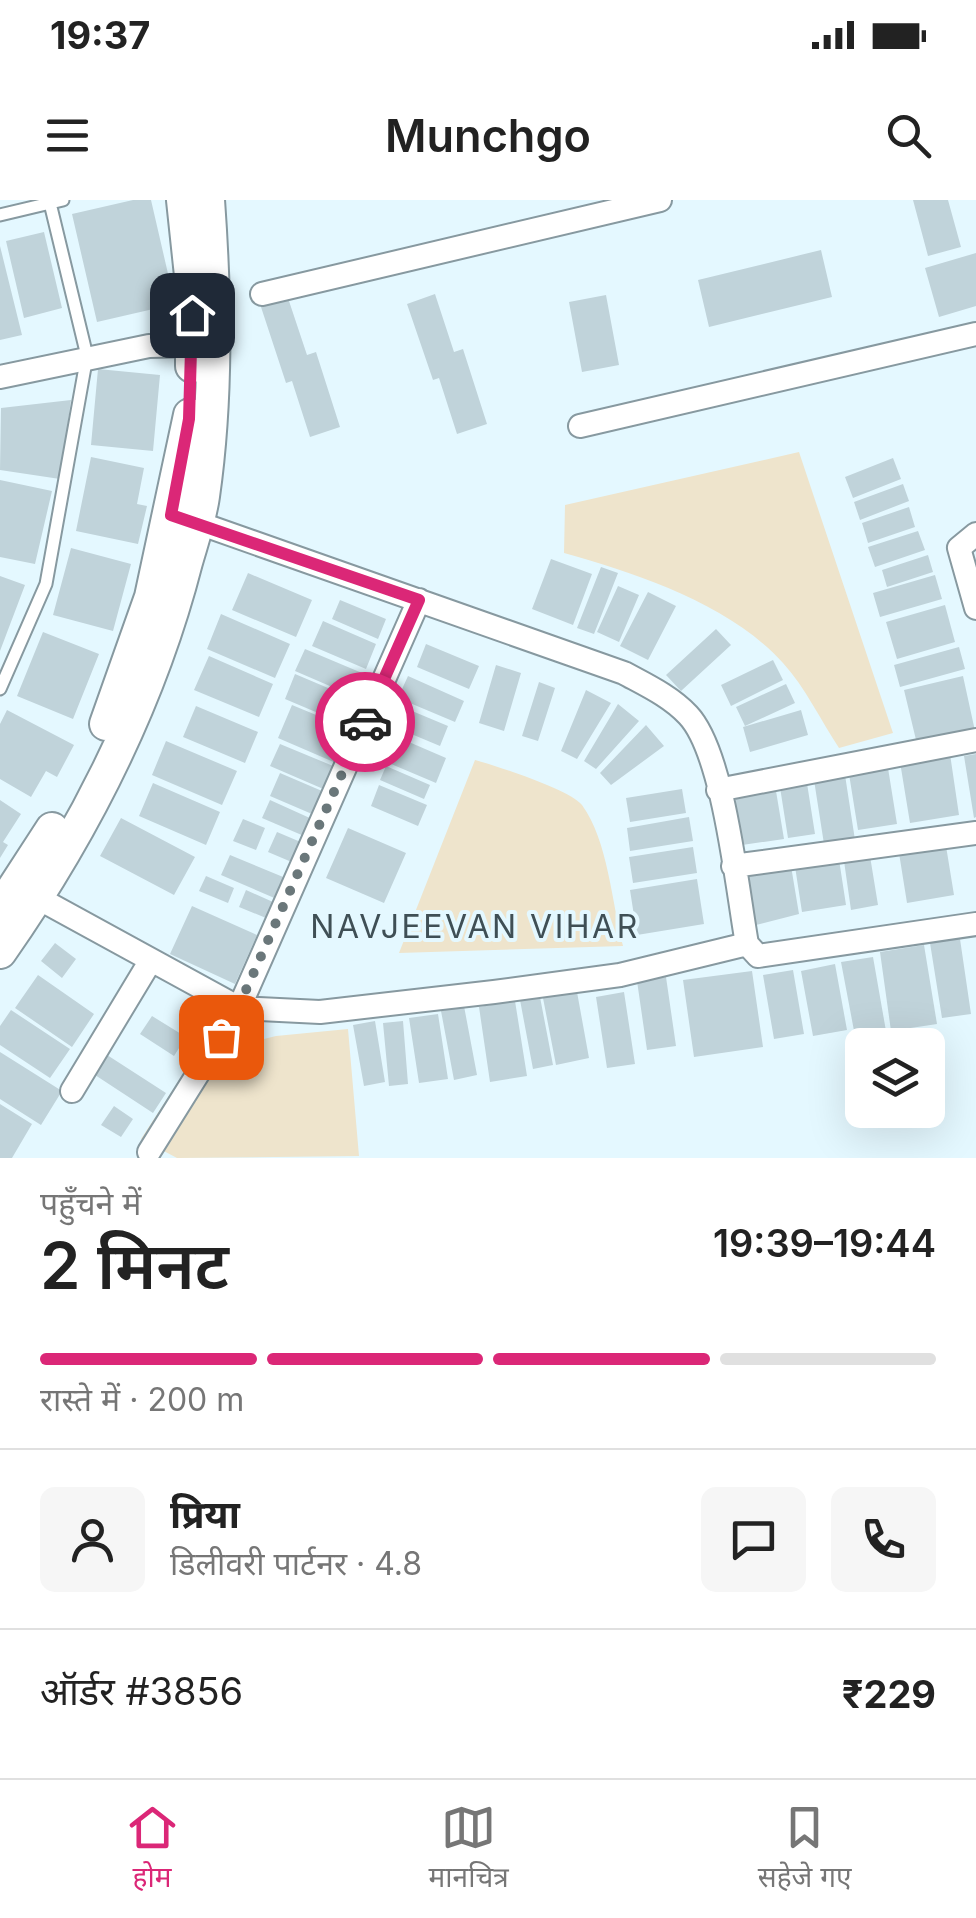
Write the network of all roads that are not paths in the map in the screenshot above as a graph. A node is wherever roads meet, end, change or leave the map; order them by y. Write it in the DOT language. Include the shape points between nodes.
graph roads {
  1 [pos="63,200"];
  2 [pos="183,200"];
  3 [pos="208,200"];
  4 [pos="660,200"];
  5 [pos="50,203"];
  6 [pos="0,215"];
  7 [pos="262,294"];
  8 [pos="976,334"];
  9 [pos="193,344"];
  10 [pos="88,356"];
  11 [pos="0,376"];
  12 [pos="580,426"];
  13 [pos="184,518"];
  14 [pos="976,534"];
  15 [pos="419,600"];
  16 [pos="976,608"];
  17 [pos="0,688"];
  18 [pos="976,740"];
  19 [pos="718,790"];
  20 [pos="976,833"];
  21 [pos="734,866"];
  22 [pos="38,898"];
  23 [pos="0,909"];
  24 [pos="976,924"];
  25 [pos="747,944"];
  26 [pos="0,952"];
  27 [pos="151,960"];
  28 [pos="238,1008"];
  29 [pos="72,1091"];
  30 [pos="149,1152"];
  1 -- 5 [label="lane"];
  2 -- 9 [label="main road"];
  3 -- 13 [label="main road" via="216,307 203,498"];
  4 -- 7 [label="street"];
  5 -- 6 [label="lane"];
  5 -- 10 [label="lane"];
  8 -- 12 [label="street"];
  9 -- 10 [label="street"];
  9 -- 13 [label="main road"];
  10 -- 11 [label="street"];
  10 -- 17 [label="lane" via="46,584"];
  13 -- 15 [label="street"];
  13 -- 22 [label="main road" via="174,607 119,750"];
  13 -- 23 [label="main road" via="96,752"];
  14 -- 16 [label="street" via="959,548"];
  15 -- 19 [label="street" via="624,674 668,698 699,730"];
  15 -- 28 [label="street"];
  18 -- 19 [label="street"];
  19 -- 21 [label="street"];
  20 -- 21 [label="street"];
  21 -- 25 [label="street"];
  22 -- 26 [label="main road"];
  22 -- 27 [label="street"];
  24 -- 25 [label="street" via="766,957"];
  25 -- 28 [label="street" via="620,975 476,994 320,1012"];
  27 -- 28 [label="street"];
  27 -- 29 [label="street"];
  28 -- 30 [label="street"];
}
